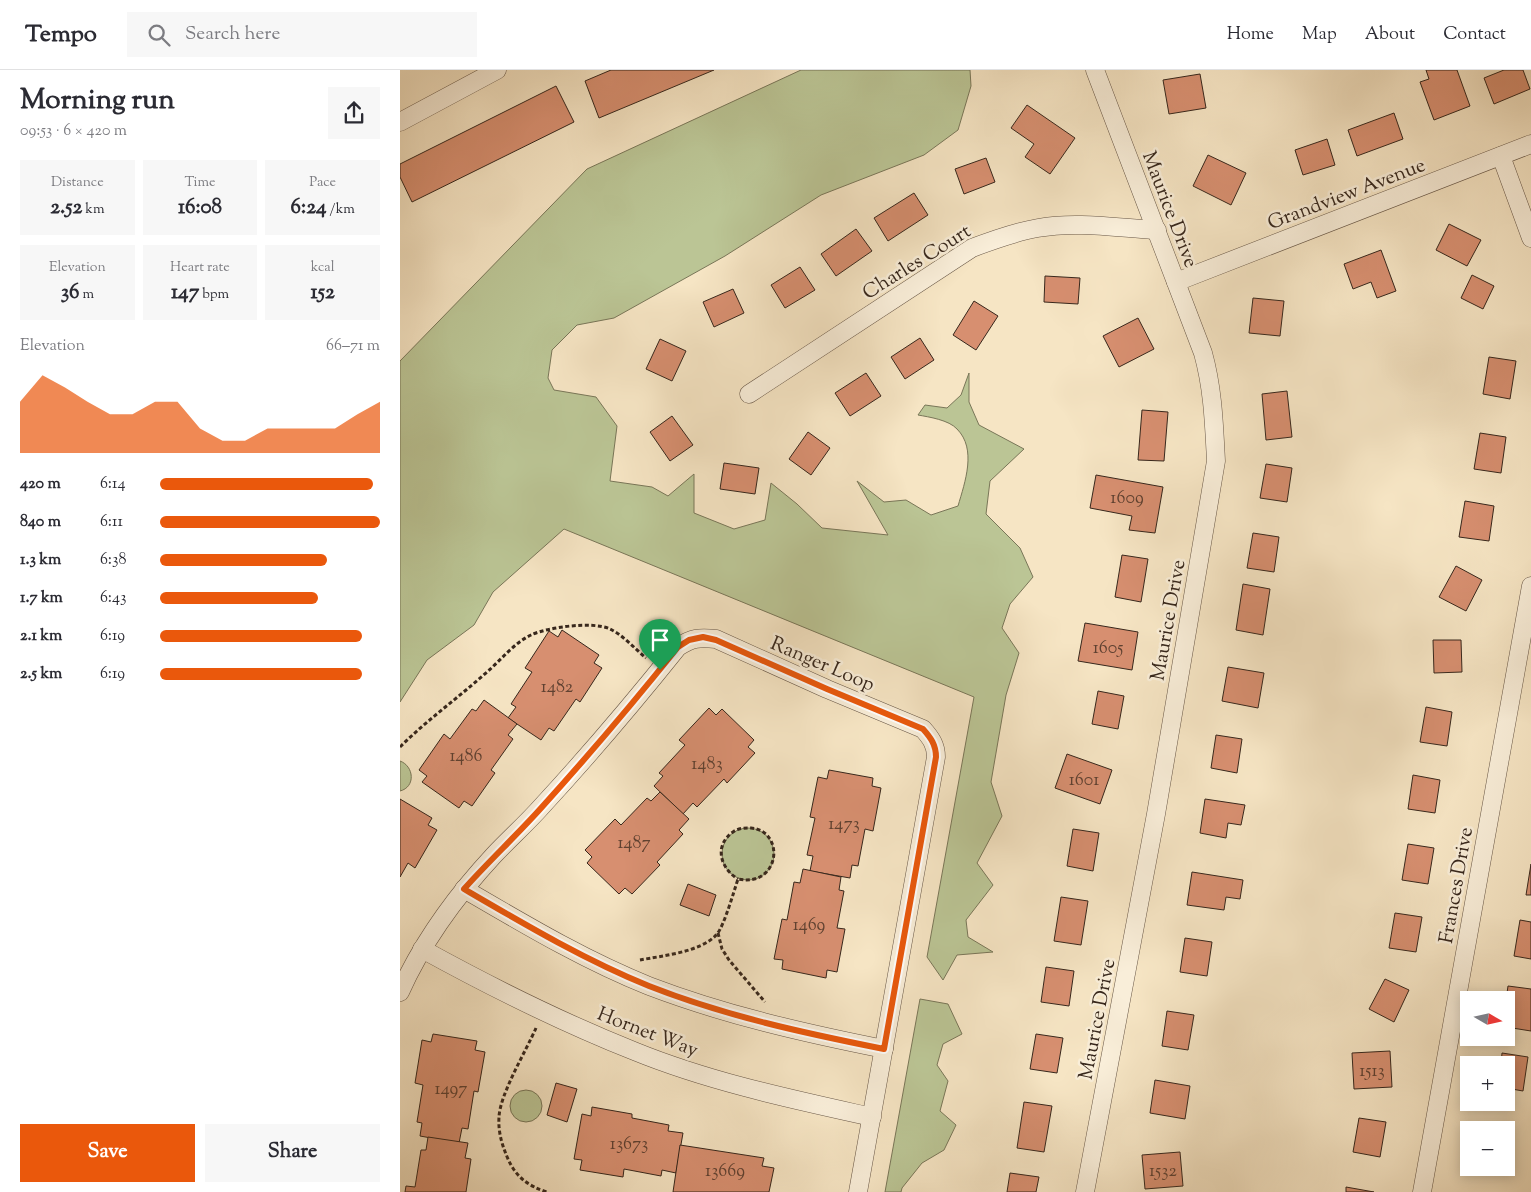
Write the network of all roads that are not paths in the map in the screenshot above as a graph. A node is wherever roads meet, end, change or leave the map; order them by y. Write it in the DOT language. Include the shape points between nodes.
graph roads {
  1 [pos="497,70"];
  2 [pos="1095,70"];
  3 [pos="400,122"];
  4 [pos="1531,144"];
  5 [pos="1501,156"];
  6 [pos="1157,230"];
  7 [pos="1531,238"];
  8 [pos="1176,282"];
  9 [pos="749,394"];
  10 [pos="1531,586"];
  11 [pos="464,889"];
  12 [pos="422,949"];
  13 [pos="400,992"];
  14 [pos="884,1049"];
  15 [pos="872,1117"];
  16 [pos="858,1192"];
  17 [pos="1085,1192"];
  18 [pos="1422,1192"];
  1 -- 3 [label="street"];
  2 -- 6 [label="street, Maurice Drive"];
  4 -- 5 [label="street, Grandview Avenue"];
  5 -- 7 [label="street"];
  5 -- 8 [label="street, Grandview Avenue"];
  6 -- 8 [label="street, Maurice Drive"];
  6 -- 9 [label="street, Charles Court" via="1074,225 1004,235 972,248"];
  8 -- 17 [label="street, Maurice Drive" via="1208,372 1216,461 1156,814"];
  10 -- 18 [label="street, Frances Drive"];
  11 -- 12 [label="street, Ranger Loop"];
  11 -- 14 [label="street" via="604,966 649,986 720,1011 793,1031"];
  11 -- 14 [label="street, Ranger Loop" via="622,717 678,647 703,637 716,640 923,729 932,738 936,757"];
  12 -- 13 [label="street, Ranger Loop"];
  12 -- 15 [label="street, Hornet Way" via="544,1012 635,1052 714,1079"];
  14 -- 15 [label="street, Ranger Loop"];
  15 -- 16 [label="street, Ranger Loop"];
}
